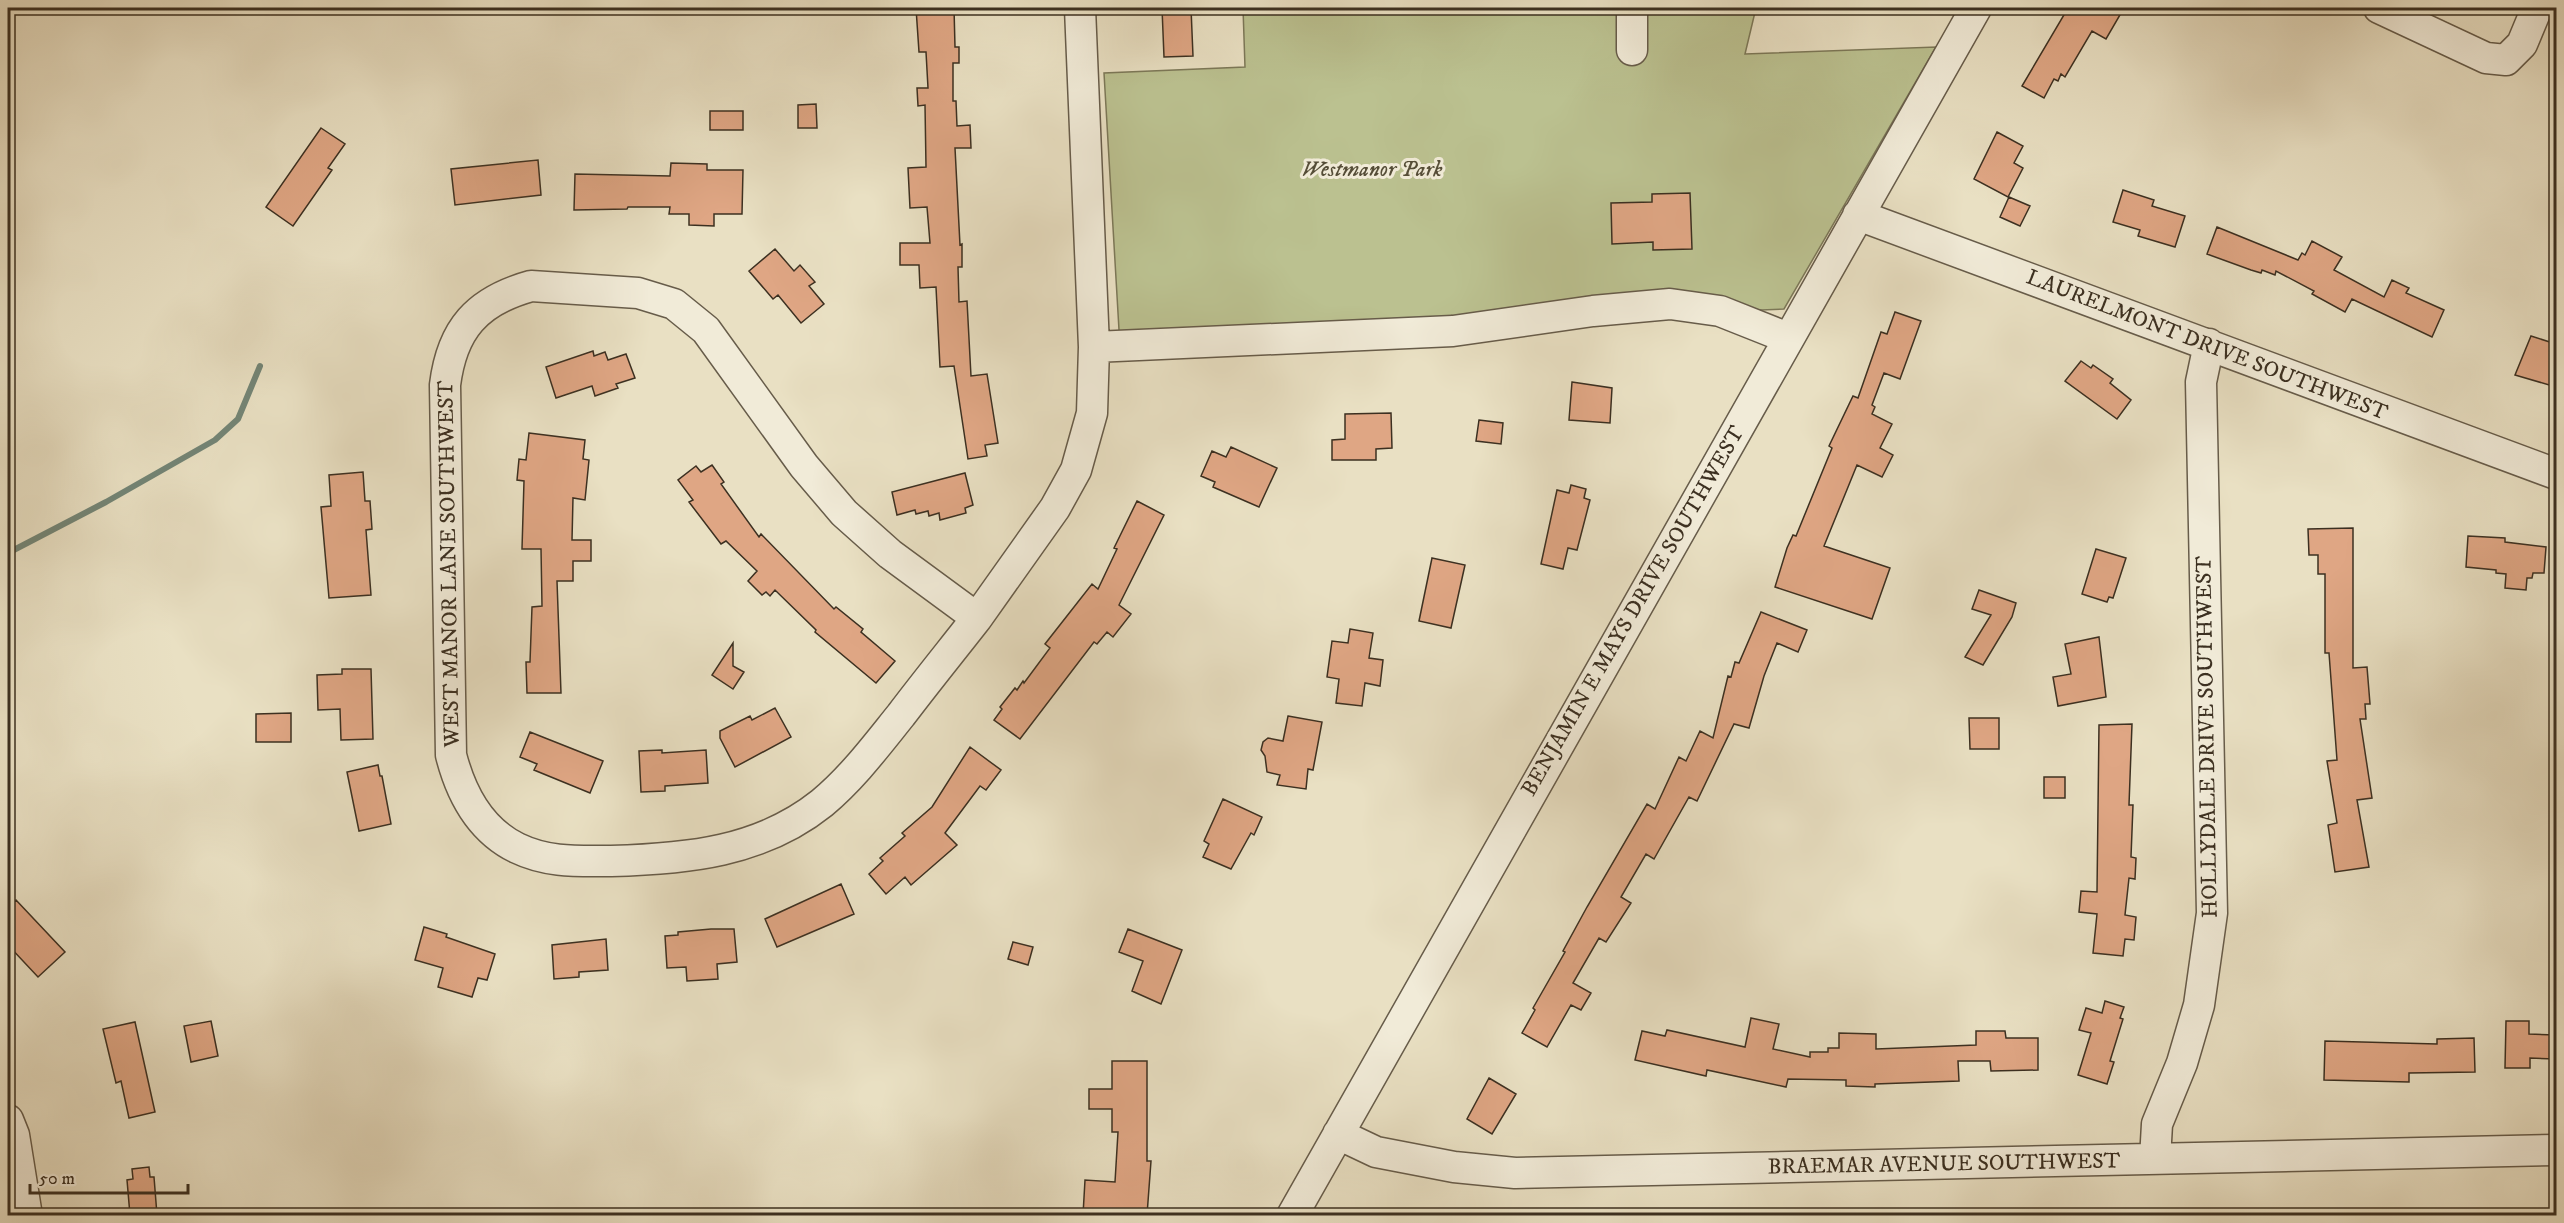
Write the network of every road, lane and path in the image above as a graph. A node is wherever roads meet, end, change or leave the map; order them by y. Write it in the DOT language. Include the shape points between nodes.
graph roads {
  1 [pos="1080,8"];
  2 [pos="1632,8"];
  3 [pos="1976,8"];
  4 [pos="2379,8"];
  5 [pos="2537,8"];
  6 [pos="1632,50"];
  7 [pos="1858,215"];
  8 [pos="1788,338"];
  9 [pos="2209,344"];
  10 [pos="1094,347"];
  11 [pos="2556,474"];
  12 [pos="977,618"];
  13 [pos="8,1120"];
  14 [pos="1338,1134"];
  15 [pos="2556,1150"];
  16 [pos="2155,1159"];
  17 [pos="27,1215"];
  18 [pos="1292,1215"];
  1 -- 10 [label="street, WEST MANOR LANE SOUTHWEST"];
  2 -- 6 [label="street"];
  3 -- 7 [label="street, BENJAMIN E MAYS DRIVE SOUTHWEST"];
  4 -- 5 [label="street" via="2486,58 2506,60 2522,44"];
  7 -- 8 [label="street, BENJAMIN E MAYS DRIVE SOUTHWEST"];
  7 -- 9 [label="street, LAURELMONT DRIVE SOUTHWEST"];
  8 -- 10 [label="street" via="1720,311 1670,304 1453,332"];
  8 -- 14 [label="street, BENJAMIN E MAYS DRIVE SOUTHWEST"];
  9 -- 11 [label="street, LAURELMONT DRIVE SOUTHWEST"];
  9 -- 16 [label="street, HOLLYDALE DRIVE SOUTHWEST" via="2201,382 2212,913 2199,1005 2182,1063 2157,1124"];
  10 -- 12 [label="street, WEST MANOR LANE SOUTHWEST" via="1092,413 1076,470 1055,508"];
  12 -- 12 [label="street, WEST MANOR LANE SOUTHWEST" via="856,772 821,804 776,832 727,850 670,860 565,861 516,848 492,831 472,808 457,780 451,755 445,385 448,361 458,336 488,303 531,286 638,292 674,304 706,330 804,466 844,513 890,554"];
  13 -- 17 [label="street"];
  14 -- 16 [label="street, BRAEMAR AVENUE SOUTHWEST" via="1376,1152 1454,1167 1515,1173"];
  14 -- 18 [label="street, BENJAMIN E MAYS DRIVE SOUTHWEST"];
  15 -- 16 [label="street, BRAEMAR AVENUE SOUTHWEST"];
}
